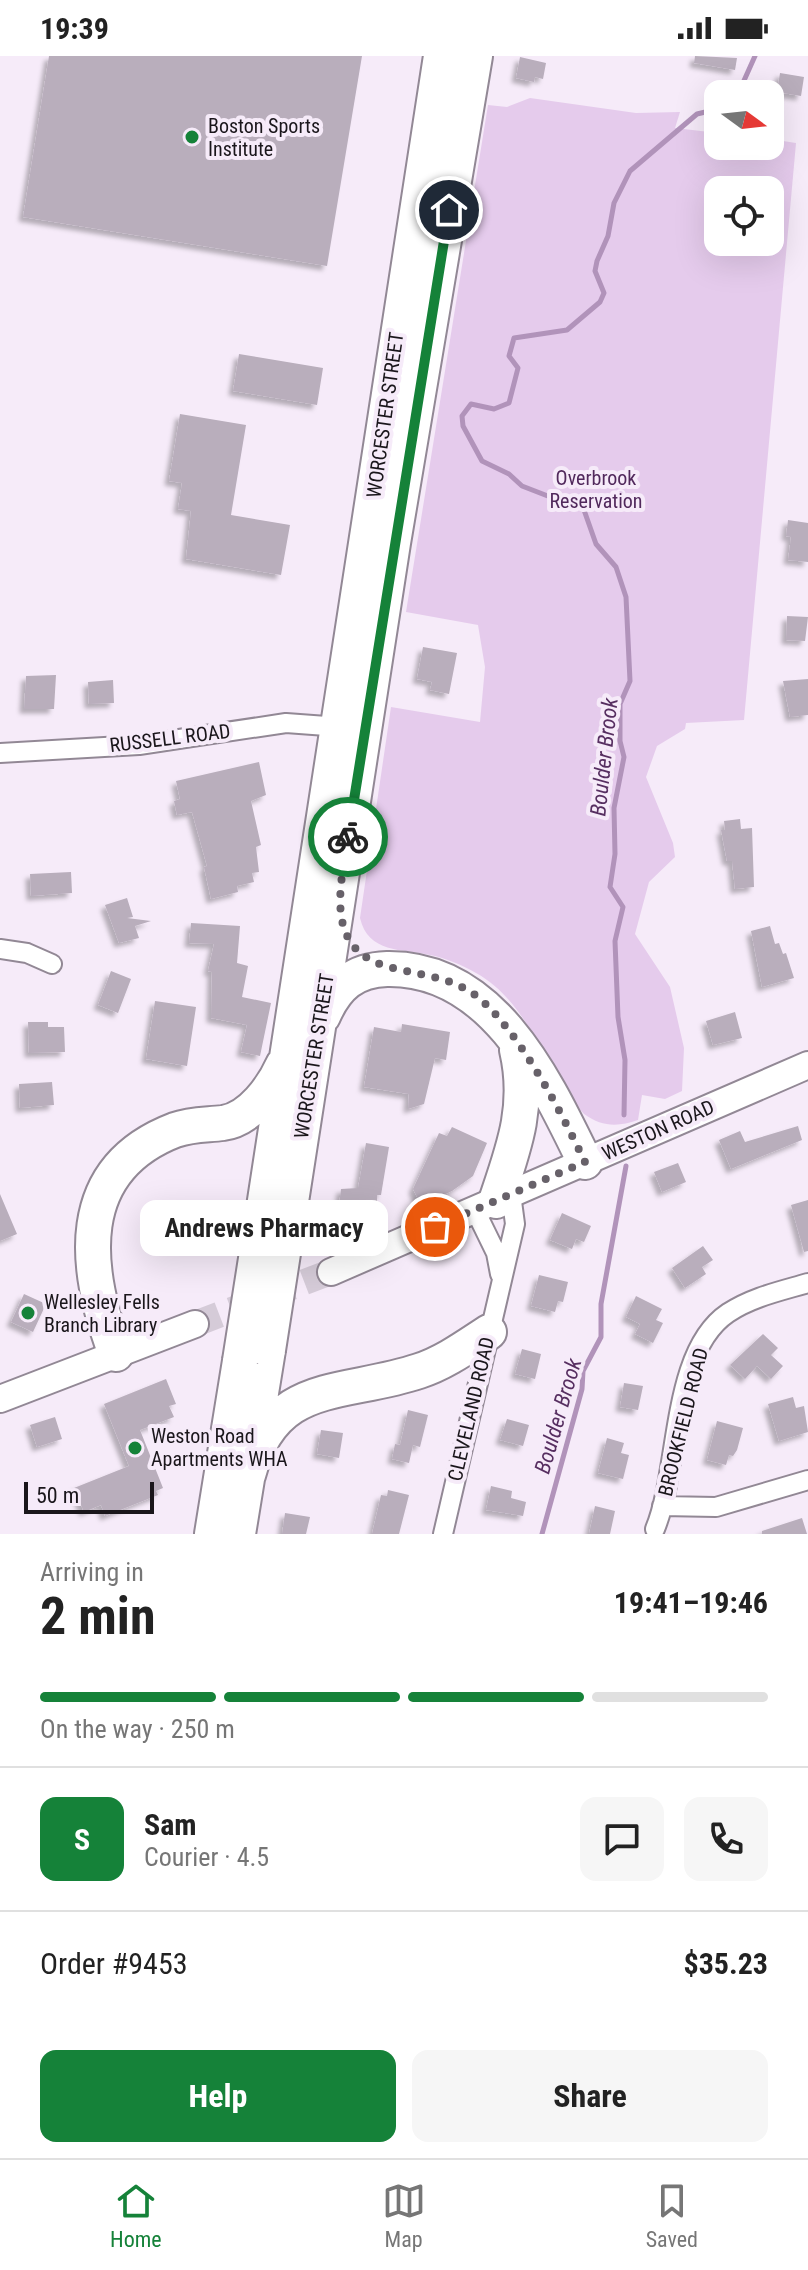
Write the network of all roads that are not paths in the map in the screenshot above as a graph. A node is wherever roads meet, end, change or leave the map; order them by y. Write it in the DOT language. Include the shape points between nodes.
graph roads {
  1 [pos="441,56"];
  2 [pos="475,56"];
  3 [pos="340,727"];
  4 [pos="0,753"];
  5 [pos="339,897"];
  6 [pos="0,949"];
  7 [pos="52,964"];
  8 [pos="395,969"];
  9 [pos="318,1030"];
  10 [pos="514,1042"];
  11 [pos="289,1053"];
  12 [pos="808,1065"];
  13 [pos="223,1123"];
  14 [pos="520,1131"];
  15 [pos="582,1156"];
  16 [pos="266,1196"];
  17 [pos="494,1202"];
  18 [pos="272,1240"];
  19 [pos="331,1272"];
  20 [pos="808,1283"];
  21 [pos="500,1284"];
  22 [pos="195,1324"];
  23 [pos="489,1332"];
  24 [pos="116,1354"];
  25 [pos="254,1356"];
  26 [pos="313,1396"];
  27 [pos="0,1399"];
  28 [pos="248,1475"];
  29 [pos="808,1480"];
  30 [pos="662,1506"];
  31 [pos="655,1529"];
  32 [pos="212,1534"];
  33 [pos="238,1534"];
  34 [pos="443,1534"];
  1 -- 3 [label="highway, WORCESTER STREET"];
  2 -- 5 [label="highway, WORCESTER STREET"];
  3 -- 4 [label="street, RUSSELL ROAD" via="273,724 150,744"];
  3 -- 11 [label="highway, WORCESTER STREET"];
  5 -- 8 [label="highway" via="348,939 370,959"];
  5 -- 9 [label="highway, WORCESTER STREET"];
  6 -- 7 [label="street"];
  8 -- 9 [label="highway" via="368,971 346,981"];
  8 -- 10 [label="highway" via="463,988 488,1007"];
  9 -- 18 [label="highway, WORCESTER STREET"];
  10 -- 14 [label="highway" via="523,1083"];
  10 -- 15 [label="highway" via="557,1105"];
  11 -- 13 [label="highway" via="265,1094"];
  11 -- 16 [label="highway, WORCESTER STREET"];
  12 -- 15 [label="main road, WESTON ROAD"];
  13 -- 16 [label="highway" via="256,1151"];
  13 -- 24 [label="highway" via="190,1126 146,1145 124,1164 99,1203 91,1240 93,1275"];
  14 -- 15 [label="highway" via="546,1130"];
  14 -- 17 [label="highway"];
  15 -- 17 [label="main road, WESTON ROAD"];
  16 -- 18 [label="highway, WORCESTER STREET"];
  17 -- 19 [label="main road, WESTON ROAD"];
  17 -- 21 [label="street, CLEVELAND ROAD"];
  17 -- 21 [label="street, CLEVELAND ROAD" via="515,1224"];
  18 -- 25 [label="highway, WORCESTER STREET, bridge"];
  20 -- 30 [label="street, BROOKFIELD ROAD" via="743,1305 704,1338 691,1371"];
  21 -- 23 [label="street, CLEVELAND ROAD"];
  22 -- 24 [label="main road"];
  23 -- 26 [label="highway" via="426,1369"];
  23 -- 34 [label="street, CLEVELAND ROAD"];
  24 -- 27 [label="main road"];
  25 -- 26 [label="highway"];
  25 -- 28 [label="highway, WORCESTER STREET"];
  25 -- 32 [label="highway, WORCESTER STREET"];
  26 -- 28 [label="highway" via="272,1422"];
  28 -- 33 [label="highway, WORCESTER STREET"];
  29 -- 30 [label="street" via="716,1507"];
  30 -- 31 [label="street, BROOKFIELD ROAD"];
}
